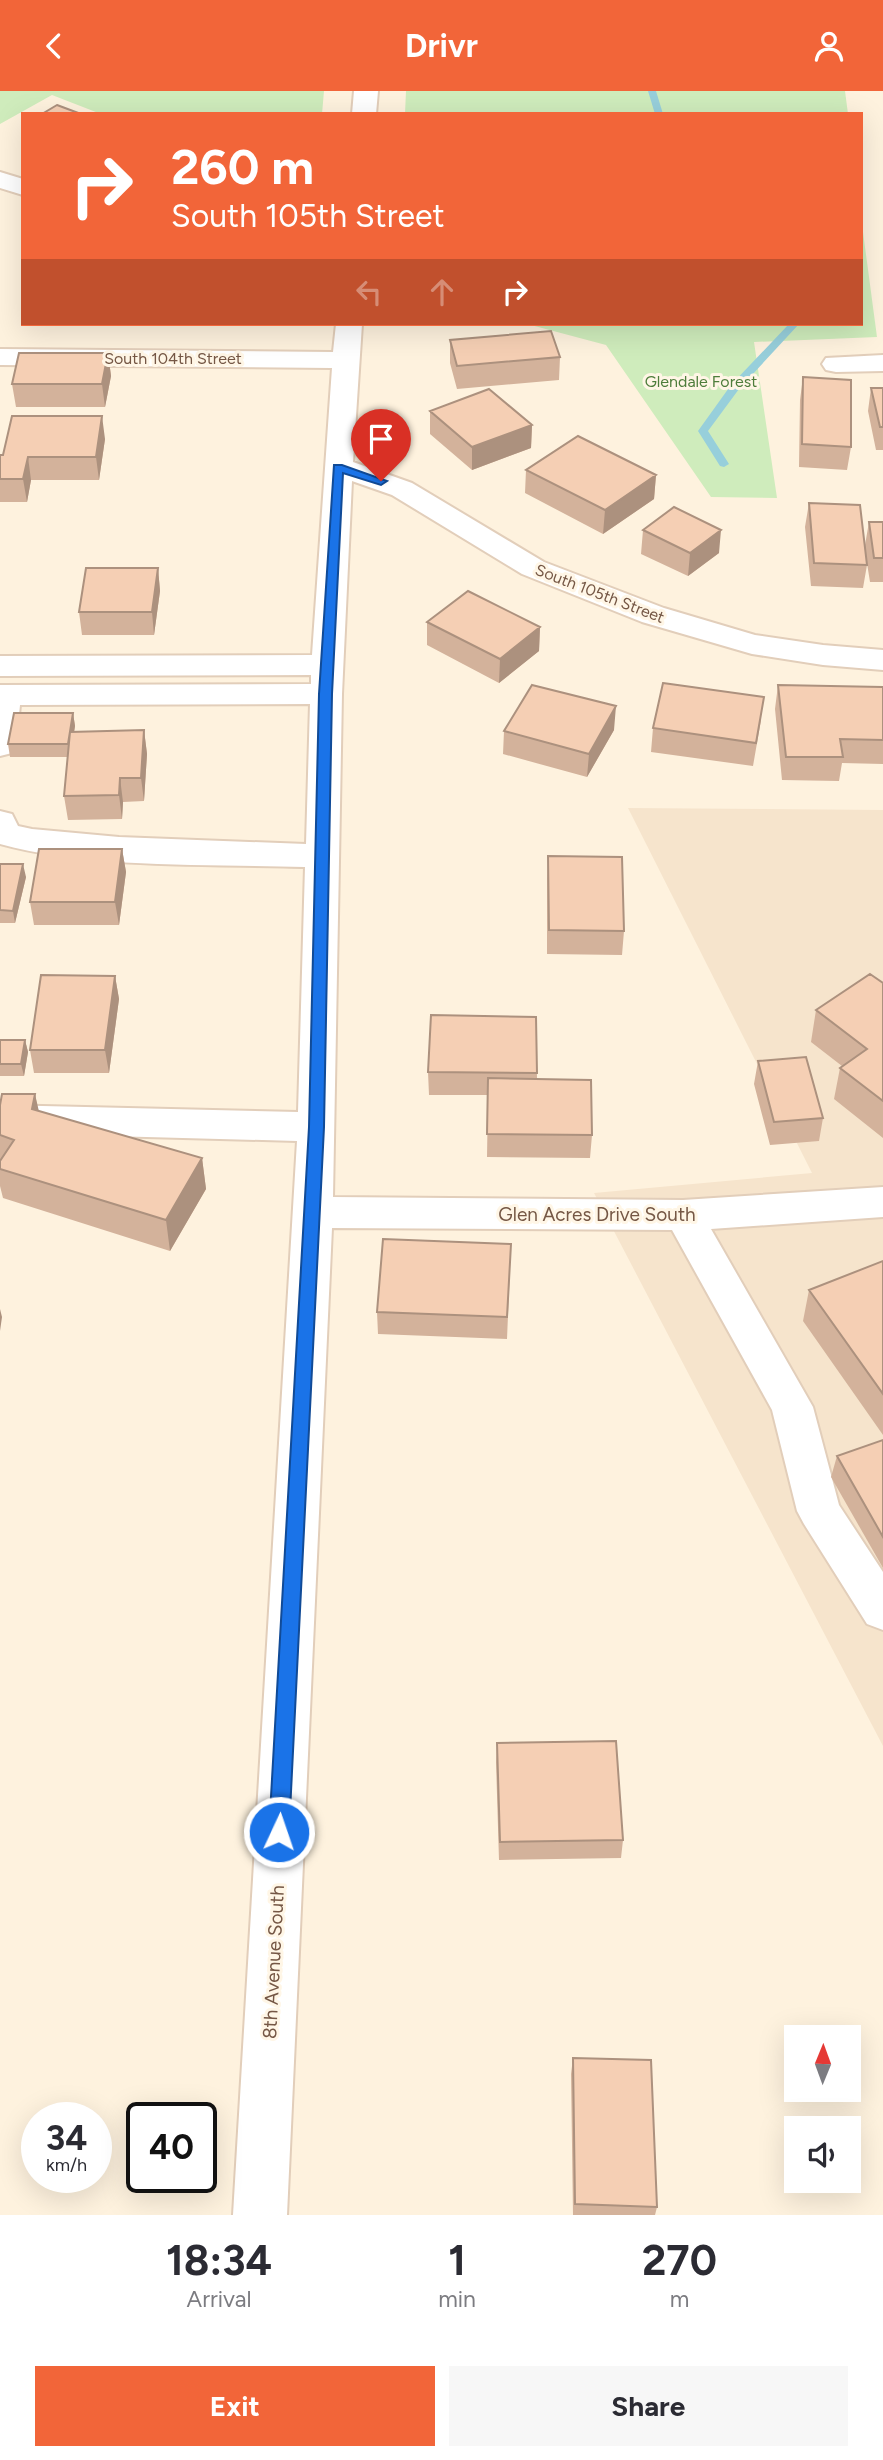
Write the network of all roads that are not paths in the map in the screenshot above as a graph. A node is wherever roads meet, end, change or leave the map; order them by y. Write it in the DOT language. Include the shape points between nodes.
graph roads {
  1 [pos="366,91"];
  2 [pos="365,112"];
  3 [pos="0,179"];
  4 [pos="21,187"];
  5 [pos="348,342"];
  6 [pos="0,357"];
  7 [pos="836,363"];
  8 [pos="883,363"];
  9 [pos="338,467"];
  10 [pos="883,660"];
  11 [pos="326,680"];
  12 [pos="2,685"];
  13 [pos="0,745"];
  14 [pos="0,822"];
  15 [pos="322,856"];
  16 [pos="0,1119"];
  17 [pos="317,1127"];
  18 [pos="883,1202"];
  19 [pos="311,1212"];
  20 [pos="683,1216"];
  21 [pos="883,1610"];
  22 [pos="260,2215"];
  1 -- 2 [label="street"];
  3 -- 4 [label="street"];
  5 -- 6 [label="street, South 104th Street"];
  5 -- 9 [label="street, 8th Avenue South"];
  7 -- 8 [label="street"];
  9 -- 10 [label="street, South 105th Street" via="402,489 533,568 653,615 752,644"];
  9 -- 11 [label="street, 8th Avenue South"];
  11 -- 12 [label="street"];
  11 -- 15 [label="street, 8th Avenue South"];
  12 -- 13 [label="street"];
  14 -- 15 [label="street" via="3,833 32,841 118,849"];
  15 -- 17 [label="street, 8th Avenue South"];
  16 -- 17 [label="street"];
  17 -- 19 [label="street, 8th Avenue South"];
  18 -- 20 [label="street, Glen Acres Drive South"];
  19 -- 20 [label="street, Glen Acres Drive South"];
  19 -- 22 [label="street, 8th Avenue South"];
  20 -- 21 [label="street" via="792,1407 819,1511"];
}
